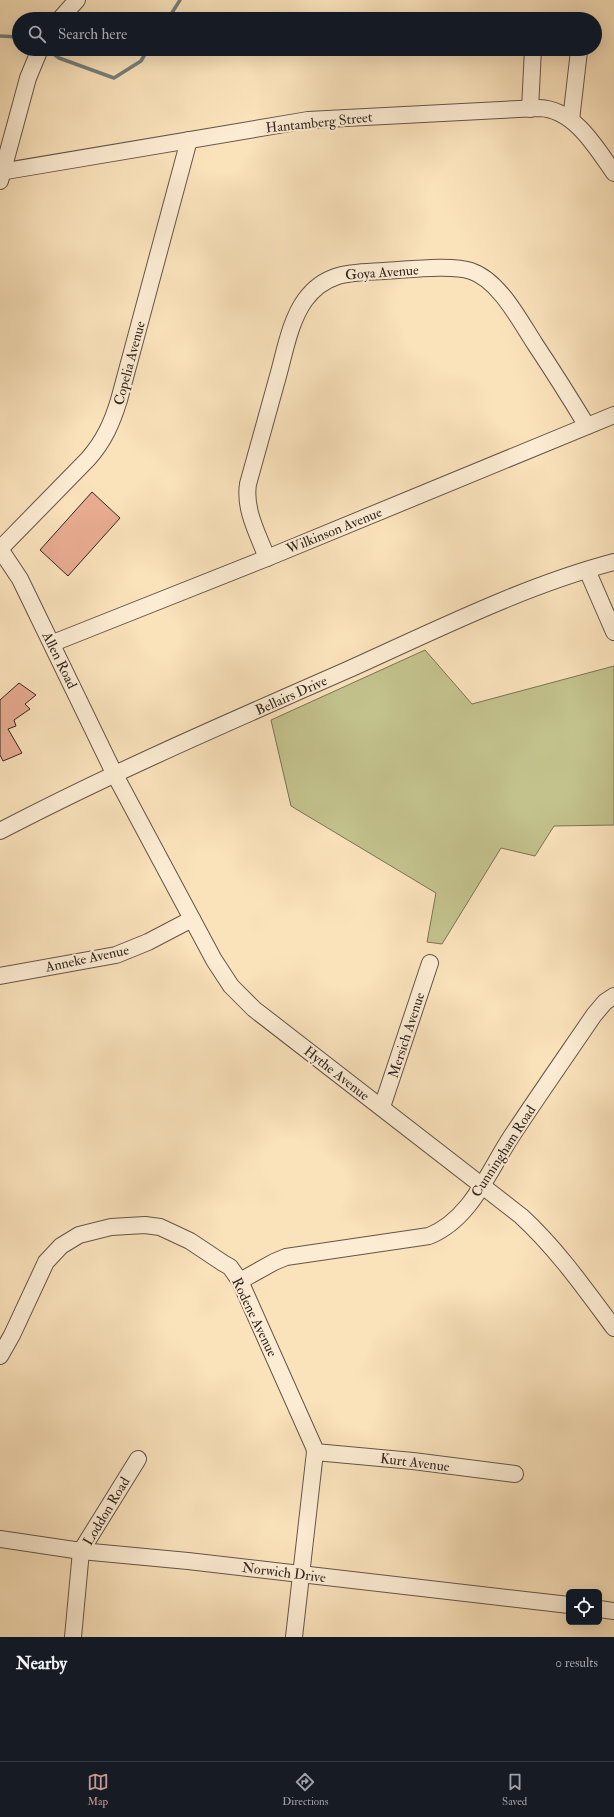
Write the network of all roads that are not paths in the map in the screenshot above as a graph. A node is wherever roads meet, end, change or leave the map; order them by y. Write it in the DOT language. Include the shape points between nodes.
graph roads {
  1 [pos="77,0"];
  2 [pos="66,12"];
  3 [pos="36,56"];
  4 [pos="532,56"];
  5 [pos="579,56"];
  6 [pos="530,109"];
  7 [pos="571,120"];
  8 [pos="189,140"];
  9 [pos="614,173"];
  10 [pos="1,175"];
  11 [pos="614,414"];
  12 [pos="587,426"];
  13 [pos="0,549"];
  14 [pos="614,554"];
  15 [pos="267,558"];
  16 [pos="614,562"];
  17 [pos="587,570"];
  18 [pos="614,632"];
  19 [pos="53,643"];
  20 [pos="115,775"];
  21 [pos="0,831"];
  22 [pos="192,919"];
  23 [pos="430,963"];
  24 [pos="0,976"];
  25 [pos="614,996"];
  26 [pos="382,1107"];
  27 [pos="483,1185"];
  28 [pos="240,1282"];
  29 [pos="614,1328"];
  30 [pos="0,1356"];
  31 [pos="315,1452"];
  32 [pos="138,1459"];
  33 [pos="515,1474"];
  34 [pos="0,1539"];
  35 [pos="82,1551"];
  36 [pos="301,1574"];
  37 [pos="566,1605"];
  38 [pos="602,1609"];
  39 [pos="614,1611"];
  40 [pos="73,1637"];
  41 [pos="294,1637"];
  1 -- 2 [label="street"];
  3 -- 10 [label="street"];
  4 -- 6 [label="street"];
  5 -- 7 [label="street"];
  6 -- 7 [label="street, Hantamberg Street" via="549,110"];
  6 -- 8 [label="street, Hantamberg Street" via="330,118"];
  7 -- 9 [label="street, Hantamberg Street" via="584,131"];
  8 -- 10 [label="street, Hantamberg Street"];
  8 -- 13 [label="street, Copelia Avenue" via="110,427 88,460"];
  11 -- 12 [label="street, Wilkinson Avenue"];
  12 -- 15 [label="street, Wilkinson Avenue"];
  12 -- 15 [label="street, Goya Avenue" via="560,381 501,295 486,279 476,273 458,268 352,273 333,277 314,290 298,314 248,484 247,505"];
  13 -- 19 [label="street, Allen Road" via="20,579"];
  14 -- 17 [label="street"];
  15 -- 19 [label="street, Wilkinson Avenue"];
  16 -- 17 [label="street"];
  17 -- 18 [label="street"];
  17 -- 20 [label="street, Bellairs Drive" via="512,598 424,636 174,746"];
  19 -- 20 [label="street, Allen Road"];
  20 -- 21 [label="street, Bellairs Drive"];
  20 -- 22 [label="street, Hythe Avenue"];
  22 -- 24 [label="street, Anneke Avenue" via="116,955"];
  22 -- 26 [label="street, Hythe Avenue" via="226,979 247,1003"];
  23 -- 26 [label="street, Mersich Avenue"];
  25 -- 27 [label="street, Cunningham Road" via="594,1015 490,1170"];
  26 -- 27 [label="street, Hythe Avenue"];
  27 -- 28 [label="street, Cunningham Road" via="446,1228 429,1236 286,1257"];
  27 -- 29 [label="street, Hythe Avenue" via="544,1237"];
  28 -- 30 [label="street, Rodene Avenue" via="230,1267 223,1262 176,1233 160,1227 111,1227 79,1235 61,1246 46,1262"];
  28 -- 31 [label="street, Rodene Avenue" via="312,1439"];
  31 -- 33 [label="street, Kurt Avenue"];
  31 -- 36 [label="street, Rodene Avenue"];
  32 -- 35 [label="street, Loddon Road"];
  34 -- 35 [label="street, Norwich Drive"];
  35 -- 36 [label="street, Norwich Drive"];
  35 -- 40 [label="street, Loddon Road"];
  36 -- 37 [label="street, Norwich Drive"];
  36 -- 41 [label="street, Rodene Avenue"];
  38 -- 39 [label="street"];
}
